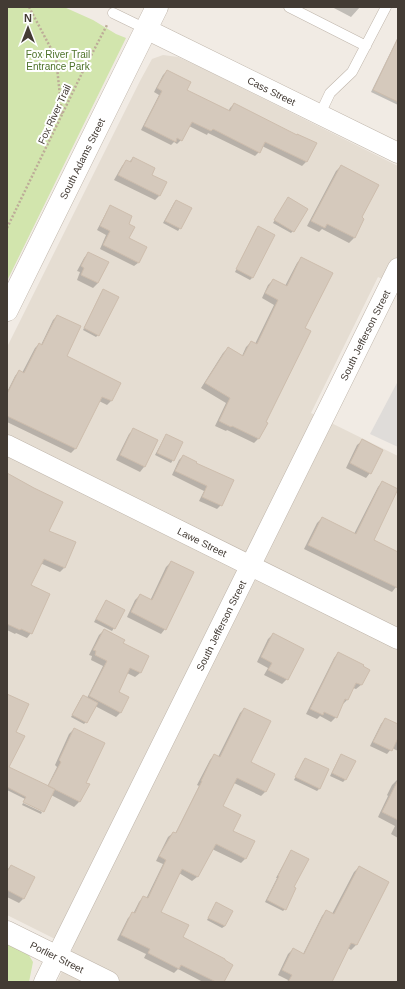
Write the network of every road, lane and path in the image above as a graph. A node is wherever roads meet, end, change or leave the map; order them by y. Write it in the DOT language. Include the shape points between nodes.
graph roads {
  1 [pos="29,7"];
  2 [pos="157,7"];
  3 [pos="289,7"];
  4 [pos="386,7"];
  5 [pos="113,13"];
  6 [pos="146,28"];
  7 [pos="366,46"];
  8 [pos="320,114"];
  9 [pos="62,115"];
  10 [pos="398,153"];
  11 [pos="7,228"];
  12 [pos="398,268"];
  13 [pos="7,310"];
  14 [pos="7,445"];
  15 [pos="250,566"];
  16 [pos="398,639"];
  17 [pos="7,932"];
  18 [pos="57,957"];
  19 [pos="44,982"];
  20 [pos="108,982"];
  1 -- 9 [label="path" via="56,58"];
  2 -- 6 [label="street, South Adams Street"];
  3 -- 7 [label="lane"];
  4 -- 7 [label="lane"];
  5 -- 6 [label="lane"];
  5 -- 9 [label="path, Fox River Trail"];
  6 -- 8 [label="street, Cass Street"];
  6 -- 13 [label="street, South Adams Street"];
  7 -- 8 [label="lane" via="352,72 330,93"];
  8 -- 10 [label="street, Cass Street"];
  9 -- 11 [label="path, Fox River Trail"];
  12 -- 15 [label="street, South Jefferson Street"];
  14 -- 15 [label="street, Lawe Street"];
  15 -- 16 [label="street, Lawe Street"];
  15 -- 18 [label="street, South Jefferson Street"];
  17 -- 18 [label="street, Porlier Street"];
  18 -- 19 [label="street, South Jefferson Street"];
  18 -- 20 [label="street, Porlier Street"];
}
